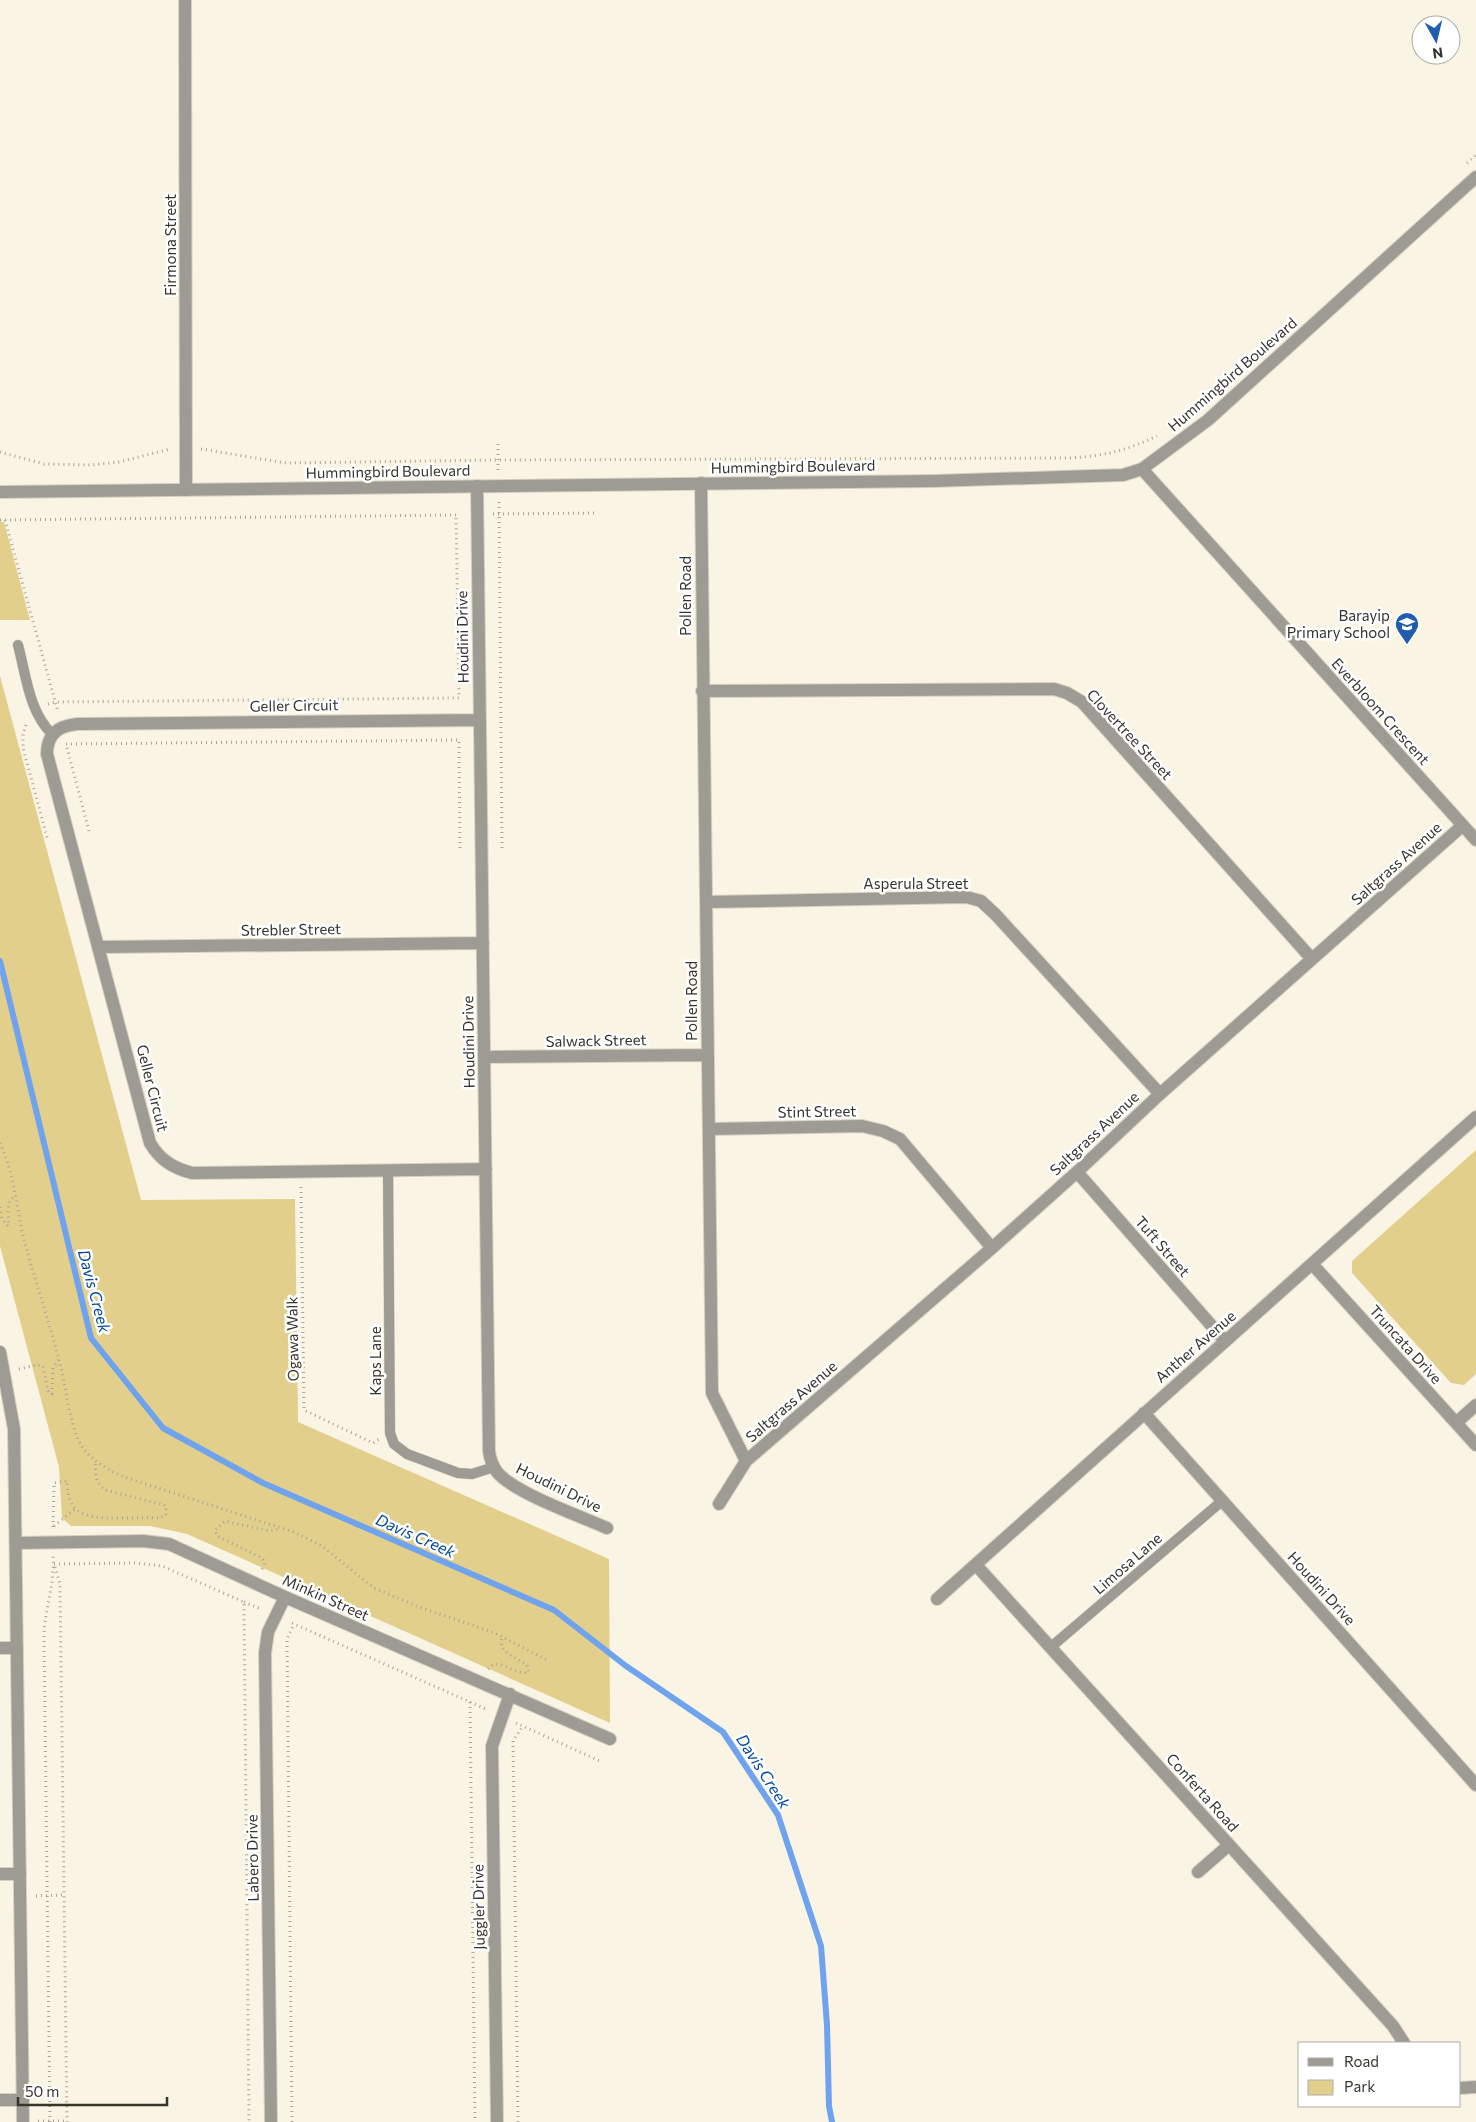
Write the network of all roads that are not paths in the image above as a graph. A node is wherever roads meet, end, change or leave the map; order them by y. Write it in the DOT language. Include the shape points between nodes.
graph roads {
  1 [pos="185,0"];
  2 [pos="1476,178"];
  3 [pos="1142,469"];
  4 [pos="701,483"];
  5 [pos="477,486"];
  6 [pos="186,490"];
  7 [pos="0,492"];
  8 [pos="18,645"];
  9 [pos="702,691"];
  10 [pos="480,720"];
  11 [pos="52,734"];
  12 [pos="1462,826"];
  13 [pos="1476,840"];
  14 [pos="707,902"];
  15 [pos="483,943"];
  16 [pos="100,948"];
  17 [pos="1312,960"];
  18 [pos="708,1055"];
  19 [pos="485,1057"];
  20 [pos="1160,1094"];
  21 [pos="1476,1117"];
  22 [pos="709,1129"];
  23 [pos="486,1169"];
  24 [pos="388,1170"];
  25 [pos="1077,1172"];
  26 [pos="992,1248"];
  27 [pos="1313,1265"];
  28 [pos="1225,1341"];
  29 [pos="0,1352"];
  30 [pos="1476,1405"];
  31 [pos="1144,1413"];
  32 [pos="1456,1423"];
  33 [pos="1476,1445"];
  34 [pos="746,1461"];
  35 [pos="494,1467"];
  36 [pos="1222,1501"];
  37 [pos="719,1504"];
  38 [pos="607,1528"];
  39 [pos="17,1543"];
  40 [pos="976,1565"];
  41 [pos="285,1597"];
  42 [pos="937,1600"];
  43 [pos="1051,1647"];
  44 [pos="0,1648"];
  45 [pos="18,1648"];
  46 [pos="510,1694"];
  47 [pos="610,1739"];
  48 [pos="1476,1785"];
  49 [pos="1229,1845"];
  50 [pos="1198,1872"];
  51 [pos="0,1874"];
  52 [pos="20,1874"];
  53 [pos="1403,2042"];
  54 [pos="1476,2087"];
  55 [pos="1461,2088"];
  56 [pos="0,2100"];
  57 [pos="23,2100"];
  58 [pos="24,2122"];
  59 [pos="271,2122"];
  60 [pos="497,2122"];
  1 -- 6 [label="street, Firmona Street"];
  2 -- 3 [label="street, Hummingbird Boulevard" via="1208,420"];
  3 -- 4 [label="street, Hummingbird Boulevard" via="1123,475"];
  3 -- 12 [label="street, Everbloom Crescent"];
  4 -- 5 [label="street, Hummingbird Boulevard"];
  4 -- 9 [label="street, Pollen Road"];
  5 -- 6 [label="street, Hummingbird Boulevard"];
  5 -- 10 [label="street, Houdini Drive"];
  6 -- 7 [label="street, Hummingbird Boulevard"];
  8 -- 11 [label="lane" via="35,710"];
  9 -- 14 [label="street, Pollen Road"];
  9 -- 17 [label="street, Clovertree Street" via="1054,689 1068,693 1082,702"];
  10 -- 11 [label="street, Geller Circuit" via="77,724 63,726"];
  10 -- 15 [label="street, Houdini Drive"];
  11 -- 16 [label="street, Geller Circuit" via="47,747 48,761"];
  12 -- 13 [label="street, Everbloom Crescent"];
  12 -- 17 [label="street, Saltgrass Avenue"];
  14 -- 18 [label="street, Pollen Road"];
  14 -- 20 [label="street, Asperula Street" via="966,897 981,902"];
  15 -- 16 [label="street, Strebler Street"];
  15 -- 19 [label="street, Houdini Drive"];
  16 -- 24 [label="street, Geller Circuit" via="150,1143 167,1163 192,1173"];
  17 -- 20 [label="street, Saltgrass Avenue"];
  18 -- 19 [label="street, Salwack Street"];
  18 -- 22 [label="street, Pollen Road"];
  19 -- 23 [label="street, Houdini Drive"];
  20 -- 25 [label="street, Saltgrass Avenue"];
  21 -- 27 [label="street, Anther Avenue"];
  22 -- 26 [label="street, Stint Street" via="862,1126 883,1131 900,1139"];
  22 -- 34 [label="street, Pollen Road" via="712,1393"];
  23 -- 24 [label="street, Geller Circuit"];
  23 -- 35 [label="street, Houdini Drive" via="489,1451"];
  24 -- 35 [label="lane, Kaps Lane" via="390,1433 394,1444 407,1454 458,1473 472,1474"];
  25 -- 26 [label="street, Saltgrass Avenue"];
  25 -- 28 [label="street, Tuft Street"];
  26 -- 34 [label="street, Saltgrass Avenue"];
  27 -- 28 [label="street, Anther Avenue"];
  27 -- 32 [label="street, Truncata Drive"];
  28 -- 31 [label="street, Anther Avenue"];
  29 -- 39 [label="street" via="14,1428"];
  30 -- 32 [label="street"];
  31 -- 36 [label="street, Houdini Drive"];
  31 -- 40 [label="street, Anther Avenue"];
  32 -- 33 [label="street, Truncata Drive"];
  34 -- 37 [label="street"];
  35 -- 38 [label="street, Houdini Drive" via="516,1488"];
  36 -- 43 [label="lane, Limosa Lane"];
  36 -- 48 [label="street, Houdini Drive"];
  39 -- 41 [label="street, Minkin Street" via="154,1542 182,1549"];
  39 -- 45 [label="street"];
  40 -- 42 [label="street, Anther Avenue"];
  40 -- 43 [label="street, Conferta Road"];
  41 -- 46 [label="street, Minkin Street"];
  41 -- 59 [label="street, Labero Drive" via="268,1632 266,1653"];
  43 -- 49 [label="street, Conferta Road"];
  44 -- 45 [label="street"];
  45 -- 52 [label="street"];
  46 -- 47 [label="street, Minkin Street"];
  46 -- 60 [label="street, Juggler Drive" via="492,1746"];
  49 -- 50 [label="street"];
  49 -- 53 [label="street, Conferta Road" via="1393,2026"];
  51 -- 52 [label="street"];
  52 -- 57 [label="street"];
  54 -- 55 [label="street"];
  56 -- 57 [label="street"];
  57 -- 58 [label="street"];
}
